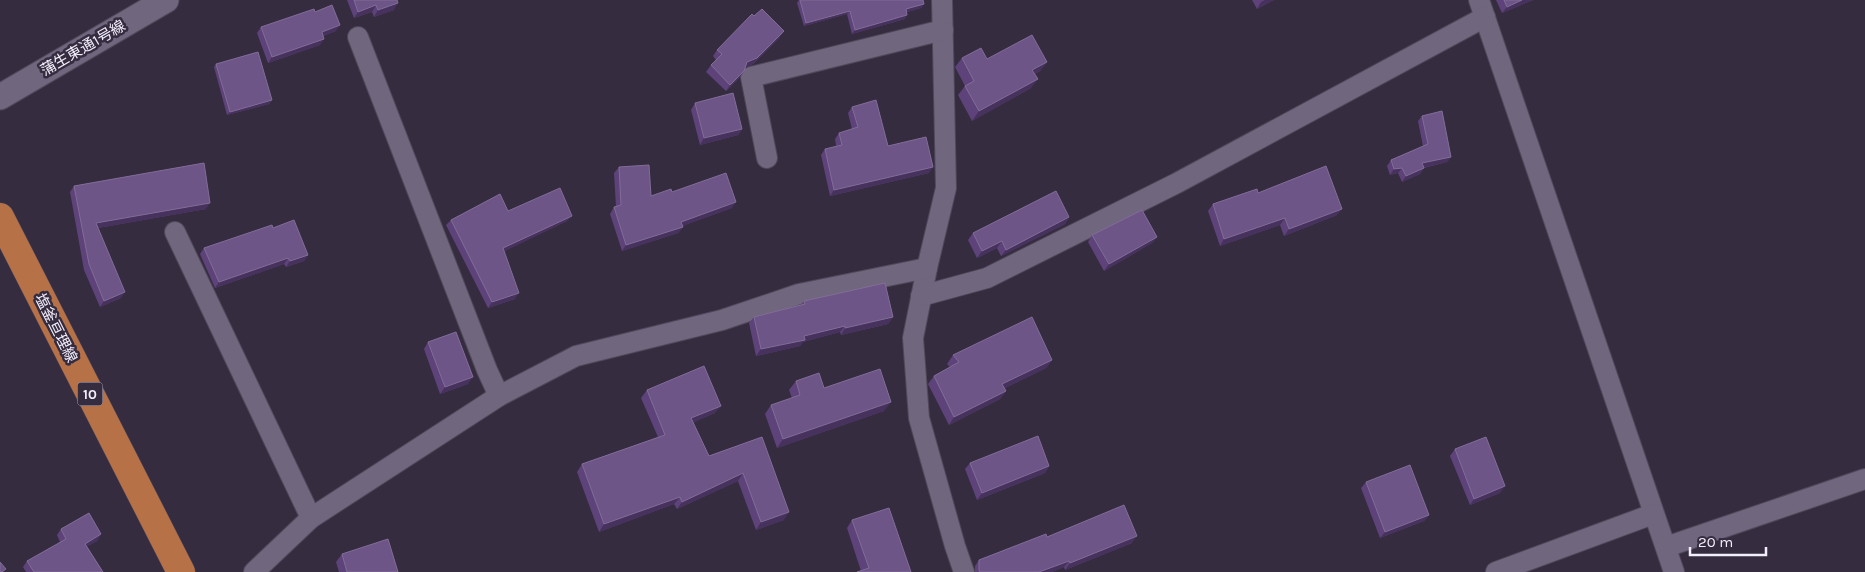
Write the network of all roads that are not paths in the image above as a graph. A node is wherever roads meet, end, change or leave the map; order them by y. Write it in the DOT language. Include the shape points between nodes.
graph roads {
  1 [pos="166,0"];
  2 [pos="942,0"];
  3 [pos="1482,9"];
  4 [pos="943,30"];
  5 [pos="358,37"];
  6 [pos="0,97"];
  7 [pos="767,158"];
  8 [pos="0,217"];
  9 [pos="175,232"];
  10 [pos="926,268"];
  11 [pos="921,296"];
  12 [pos="499,396"];
  13 [pos="1865,479"];
  14 [pos="1653,514"];
  15 [pos="311,518"];
  16 [pos="1666,547"];
  17 [pos="181,572"];
  18 [pos="254,572"];
  19 [pos="964,572"];
  20 [pos="1496,572"];
  21 [pos="1674,572"];
  1 -- 6 [label="street, 蒲生東通1号線"];
  2 -- 4 [label="street"];
  3 -- 11 [label="street" via="1177,183 987,278"];
  3 -- 14 [label="street"];
  4 -- 7 [label="street" via="751,77"];
  4 -- 10 [label="street" via="946,188"];
  5 -- 12 [label="street"];
  8 -- 17 [label="main road, 塩釜亘理線 / 10"];
  9 -- 15 [label="street"];
  10 -- 11 [label="street"];
  10 -- 12 [label="street" via="799,294 722,320 576,356"];
  11 -- 19 [label="street" via="913,338 919,418"];
  12 -- 15 [label="street"];
  13 -- 16 [label="street"];
  14 -- 16 [label="street"];
  14 -- 20 [label="street"];
  15 -- 18 [label="street"];
  16 -- 21 [label="street"];
}
